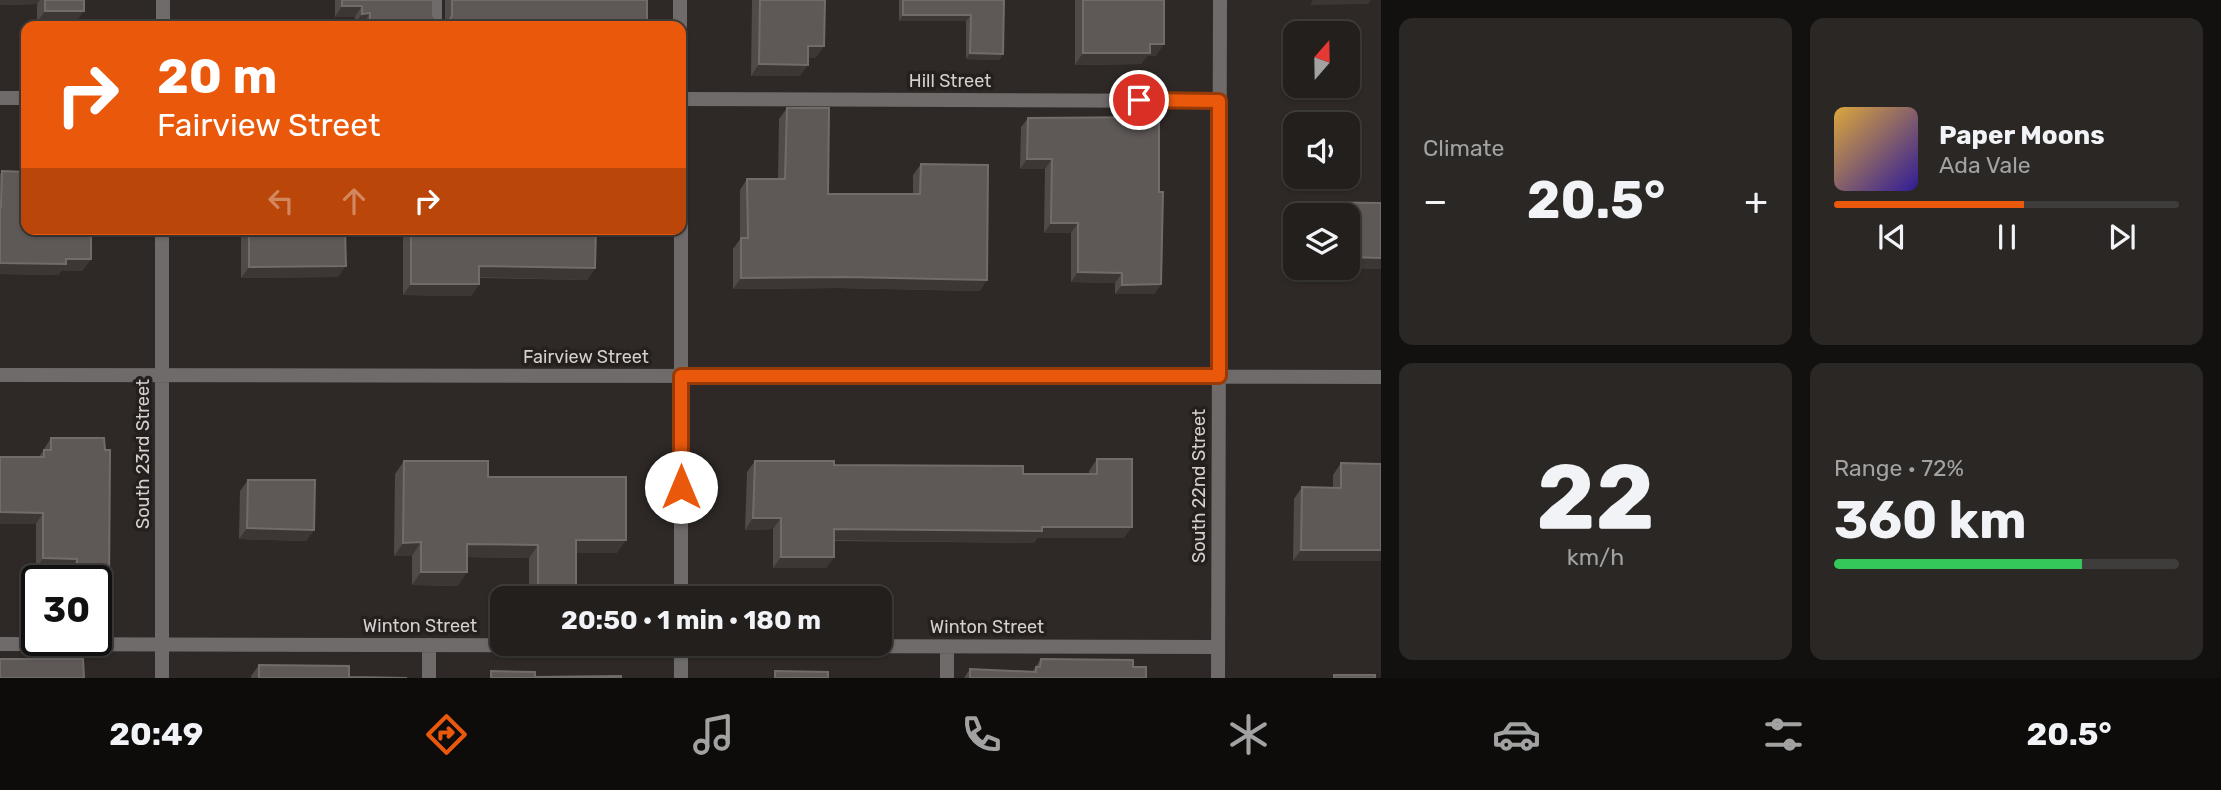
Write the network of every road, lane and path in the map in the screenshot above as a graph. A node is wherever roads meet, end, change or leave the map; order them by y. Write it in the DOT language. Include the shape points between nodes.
graph roads {
  1 [pos="163,0"];
  2 [pos="435,0"];
  3 [pos="680,0"];
  4 [pos="1220,0"];
  5 [pos="163,21"];
  6 [pos="435,21"];
  7 [pos="680,21"];
  8 [pos="0,98"];
  9 [pos="21,98"];
  10 [pos="686,99"];
  11 [pos="1219,101"];
  12 [pos="162,235"];
  13 [pos="681,235"];
  14 [pos="0,375"];
  15 [pos="162,376"];
  16 [pos="681,376"];
  17 [pos="1219,376"];
  18 [pos="1381,377"];
  19 [pos="681,586"];
  20 [pos="0,644"];
  21 [pos="162,644"];
  22 [pos="429,645"];
  23 [pos="490,645"];
  24 [pos="892,647"];
  25 [pos="947,647"];
  26 [pos="1218,647"];
  27 [pos="681,656"];
  28 [pos="162,678"];
  29 [pos="429,678"];
  30 [pos="681,678"];
  31 [pos="947,678"];
  32 [pos="1218,678"];
  1 -- 5 [label="street"];
  2 -- 6 [label="street"];
  3 -- 7 [label="street"];
  4 -- 11 [label="street, South 22nd Street"];
  8 -- 9 [label="street"];
  10 -- 11 [label="street, Hill Street"];
  11 -- 17 [label="street, South 22nd Street"];
  12 -- 15 [label="street, South 23rd Street"];
  13 -- 16 [label="street"];
  14 -- 15 [label="street, Fairview Street"];
  15 -- 16 [label="street, Fairview Street"];
  15 -- 21 [label="street, South 23rd Street"];
  16 -- 17 [label="street, Fairview Street"];
  16 -- 19 [label="street"];
  17 -- 18 [label="street, Fairview Street"];
  17 -- 26 [label="street, South 22nd Street"];
  20 -- 21 [label="street, Winton Street"];
  21 -- 22 [label="street, Winton Street"];
  21 -- 28 [label="street, South 23rd Street"];
  22 -- 23 [label="street, Winton Street"];
  22 -- 29 [label="street"];
  24 -- 25 [label="street, Winton Street"];
  25 -- 26 [label="street, Winton Street"];
  25 -- 31 [label="street"];
  26 -- 32 [label="street, South 22nd Street"];
  27 -- 30 [label="street"];
}
